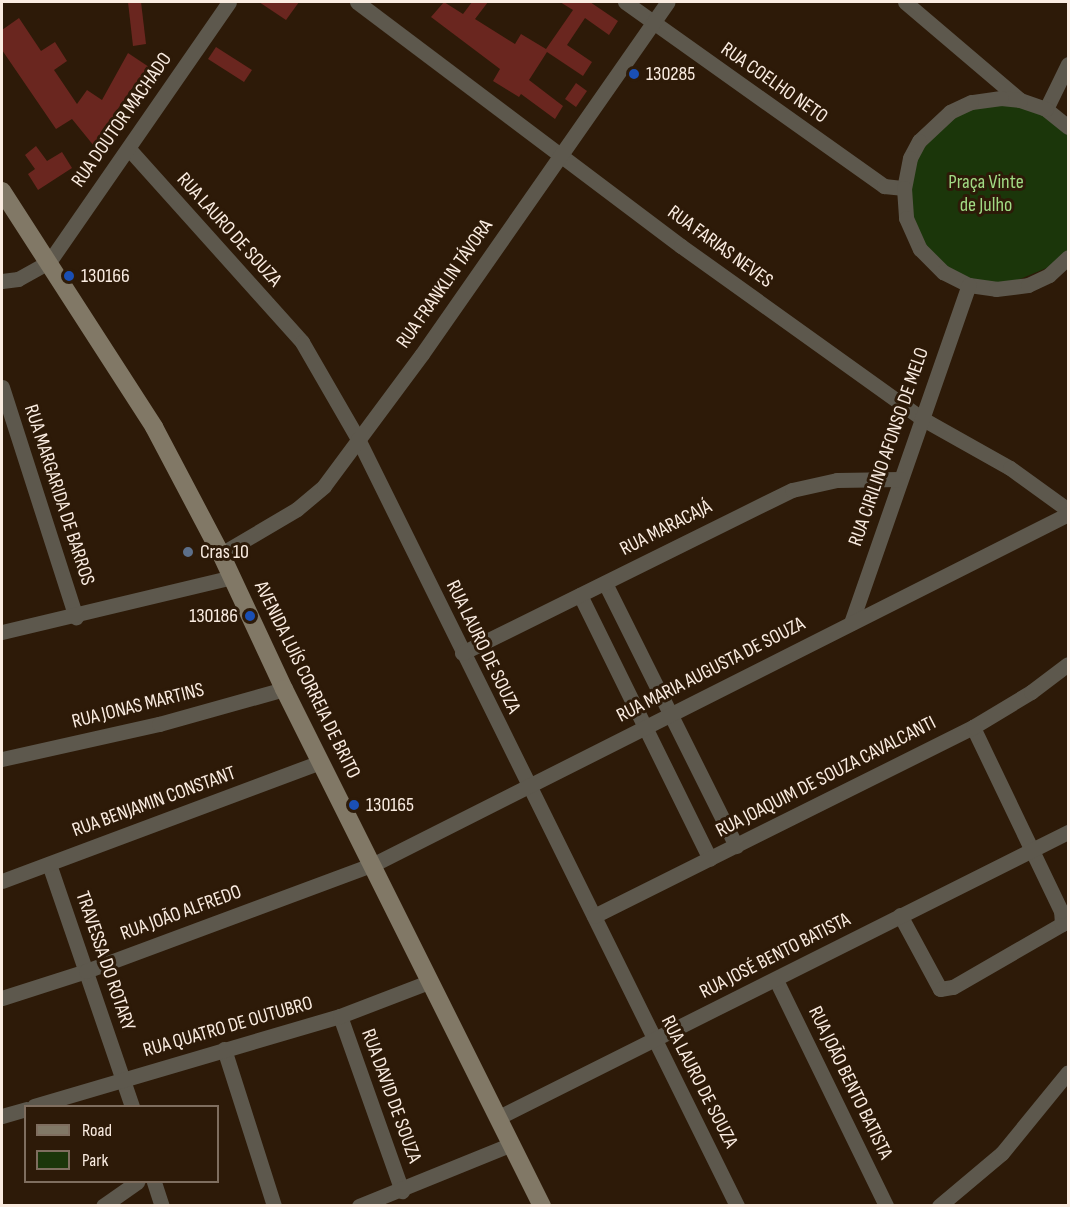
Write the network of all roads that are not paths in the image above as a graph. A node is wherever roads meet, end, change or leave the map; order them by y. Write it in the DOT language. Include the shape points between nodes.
graph roads {
  1 [pos="229,2"];
  2 [pos="357,2"];
  3 [pos="625,2"];
  4 [pos="668,2"];
  5 [pos="905,2"];
  6 [pos="654,24"];
  7 [pos="1068,64"];
  8 [pos="1020,100"];
  9 [pos="1046,109"];
  10 [pos="1068,127"];
  11 [pos="129,149"];
  12 [pos="562,154"];
  13 [pos="904,188"];
  14 [pos="2,191"];
  15 [pos="1068,257"];
  16 [pos="49,262"];
  17 [pos="2,281"];
  18 [pos="969,285"];
  19 [pos="2,387"];
  20 [pos="921,418"];
  21 [pos="358,439"];
  22 [pos="900,479"];
  23 [pos="1068,512"];
  24 [pos="221,554"];
  25 [pos="232,577"];
  26 [pos="605,583"];
  27 [pos="580,595"];
  28 [pos="76,617"];
  29 [pos="851,623"];
  30 [pos="2,632"];
  31 [pos="462,653"];
  32 [pos="1068,664"];
  33 [pos="284,689"];
  34 [pos="671,714"];
  35 [pos="644,727"];
  36 [pos="973,727"];
  37 [pos="2,759"];
  38 [pos="321,762"];
  39 [pos="528,789"];
  40 [pos="1068,832"];
  41 [pos="736,846"];
  42 [pos="1032,850"];
  43 [pos="710,859"];
  44 [pos="49,864"];
  45 [pos="374,864"];
  46 [pos="2,881"];
  47 [pos="900,915"];
  48 [pos="594,916"];
  49 [pos="86,971"];
  50 [pos="776,980"];
  51 [pos="431,981"];
  52 [pos="2,998"];
  53 [pos="340,1016"];
  54 [pos="653,1040"];
  55 [pos="224,1049"];
  56 [pos="1068,1072"];
  57 [pos="124,1080"];
  58 [pos="41,1105"];
  59 [pos="131,1105"];
  60 [pos="24,1110"];
  61 [pos="2,1116"];
  62 [pos="499,1117"];
  63 [pos="512,1144"];
  64 [pos="136,1183"];
  65 [pos="154,1183"];
  66 [pos="402,1191"];
  67 [pos="103,1206"];
  68 [pos="162,1206"];
  69 [pos="274,1206"];
  70 [pos="359,1206"];
  71 [pos="542,1206"];
  72 [pos="737,1206"];
  73 [pos="886,1206"];
  74 [pos="939,1206"];
  1 -- 11 [label="street, RUA DOUTOR MACHADO"];
  2 -- 12 [label="street, RUA FARIAS NEVES"];
  3 -- 6 [label="street, RUA COELHO NETO"];
  4 -- 6 [label="street, RUA FRANKLIN TÁVORA"];
  5 -- 8 [label="street"];
  6 -- 12 [label="street, RUA FRANKLIN TÁVORA"];
  6 -- 13 [label="street, RUA COELHO NETO" via="884,186"];
  7 -- 9 [label="street"];
  8 -- 9 [label="street"];
  8 -- 13 [label="street" via="971,102 950,112 919,141 910,158"];
  9 -- 10 [label="street"];
  11 -- 16 [label="street, RUA DOUTOR MACHADO"];
  11 -- 21 [label="street, RUA LAURO DE SOUZA" via="302,342"];
  12 -- 20 [label="street, RUA FARIAS NEVES" via="681,246"];
  12 -- 21 [label="street, RUA FRANKLIN TÁVORA"];
  13 -- 18 [label="street" via="906,218 920,249 943,272"];
  14 -- 16 [label="main road, AVENIDA LUÍS CORREIA DE BRITO"];
  15 -- 18 [label="street" via="1050,275 1028,285 996,290"];
  16 -- 17 [label="street" via="18,279"];
  16 -- 24 [label="main road, AVENIDA LUÍS CORREIA DE BRITO" via="154,427"];
  18 -- 20 [label="street, RUA CIRILINO AFONSO DE MELO"];
  19 -- 28 [label="street, RUA MARGARIDA DE BARROS"];
  20 -- 22 [label="street, RUA CIRILINO AFONSO DE MELO"];
  20 -- 23 [label="street, RUA FARIAS NEVES" via="1010,468"];
  21 -- 24 [label="street, RUA FRANKLIN TÁVORA" via="311,498"];
  21 -- 31 [label="street, RUA LAURO DE SOUZA"];
  22 -- 26 [label="street, RUA MARACAJÁ" via="837,480 792,490"];
  22 -- 29 [label="street, RUA CIRILINO AFONSO DE MELO"];
  23 -- 29 [label="street, RUA MARIA AUGUSTA DE SOUZA"];
  24 -- 25 [label="main road, AVENIDA LUÍS CORREIA DE BRITO"];
  25 -- 28 [label="street"];
  25 -- 33 [label="main road, AVENIDA LUÍS CORREIA DE BRITO"];
  26 -- 27 [label="street, RUA MARACAJÁ"];
  26 -- 34 [label="street"];
  27 -- 31 [label="street, RUA MARACAJÁ"];
  27 -- 35 [label="street"];
  28 -- 30 [label="street"];
  29 -- 34 [label="street, RUA MARIA AUGUSTA DE SOUZA"];
  31 -- 39 [label="street, RUA LAURO DE SOUZA"];
  32 -- 36 [label="street, RUA JOAQUIM DE SOUZA CAVALCANTI"];
  33 -- 37 [label="street, RUA JONAS MARTINS" via="159,724"];
  33 -- 38 [label="main road, AVENIDA LUÍS CORREIA DE BRITO"];
  34 -- 35 [label="street, RUA MARIA AUGUSTA DE SOUZA"];
  34 -- 41 [label="street"];
  35 -- 39 [label="street, RUA MARIA AUGUSTA DE SOUZA"];
  35 -- 43 [label="street"];
  36 -- 41 [label="street, RUA JOAQUIM DE SOUZA CAVALCANTI"];
  36 -- 42 [label="street"];
  38 -- 44 [label="street, RUA BENJAMIN CONSTANT"];
  38 -- 45 [label="main road, AVENIDA LUÍS CORREIA DE BRITO"];
  39 -- 45 [label="street, RUA MARIA AUGUSTA DE SOUZA"];
  39 -- 48 [label="street, RUA LAURO DE SOUZA"];
  40 -- 42 [label="street, RUA JOSÉ BENTO BATISTA"];
  41 -- 43 [label="street, RUA JOAQUIM DE SOUZA CAVALCANTI"];
  42 -- 47 [label="street, RUA JOSÉ BENTO BATISTA"];
  42 -- 47 [label="street" via="1061,911 1062,924 953,987 936,986"];
  43 -- 48 [label="street, RUA JOAQUIM DE SOUZA CAVALCANTI"];
  44 -- 46 [label="street, RUA BENJAMIN CONSTANT"];
  44 -- 49 [label="street, TRAVESSA DO ROTARY"];
  45 -- 49 [label="street, RUA JOÃO ALFREDO"];
  45 -- 51 [label="main road, AVENIDA LUÍS CORREIA DE BRITO"];
  47 -- 50 [label="street, RUA JOSÉ BENTO BATISTA"];
  48 -- 54 [label="street, RUA LAURO DE SOUZA"];
  49 -- 52 [label="street, RUA JOÃO ALFREDO"];
  49 -- 57 [label="street, TRAVESSA DO ROTARY"];
  50 -- 54 [label="street, RUA JOSÉ BENTO BATISTA"];
  50 -- 73 [label="street, RUA JOÃO BENTO BATISTA"];
  51 -- 53 [label="street, RUA QUATRO DE OUTUBRO"];
  51 -- 62 [label="main road, AVENIDA LUÍS CORREIA DE BRITO"];
  53 -- 55 [label="street, RUA QUATRO DE OUTUBRO"];
  53 -- 66 [label="street, RUA DAVID DE SOUZA"];
  54 -- 62 [label="street, RUA JOSÉ BENTO BATISTA"];
  54 -- 72 [label="street, RUA LAURO DE SOUZA"];
  55 -- 57 [label="street, RUA QUATRO DE OUTUBRO"];
  55 -- 69 [label="street"];
  56 -- 74 [label="street" via="1002,1153"];
  57 -- 58 [label="street, RUA QUATRO DE OUTUBRO"];
  57 -- 59 [label="street, TRAVESSA DO ROTARY"];
  60 -- 61 [label="street"];
  62 -- 63 [label="main road, AVENIDA LUÍS CORREIA DE BRITO"];
  63 -- 66 [label="street"];
  63 -- 71 [label="main road, AVENIDA LUÍS CORREIA DE BRITO"];
  64 -- 67 [label="street"];
  65 -- 68 [label="street"];
  66 -- 70 [label="street"];
}
